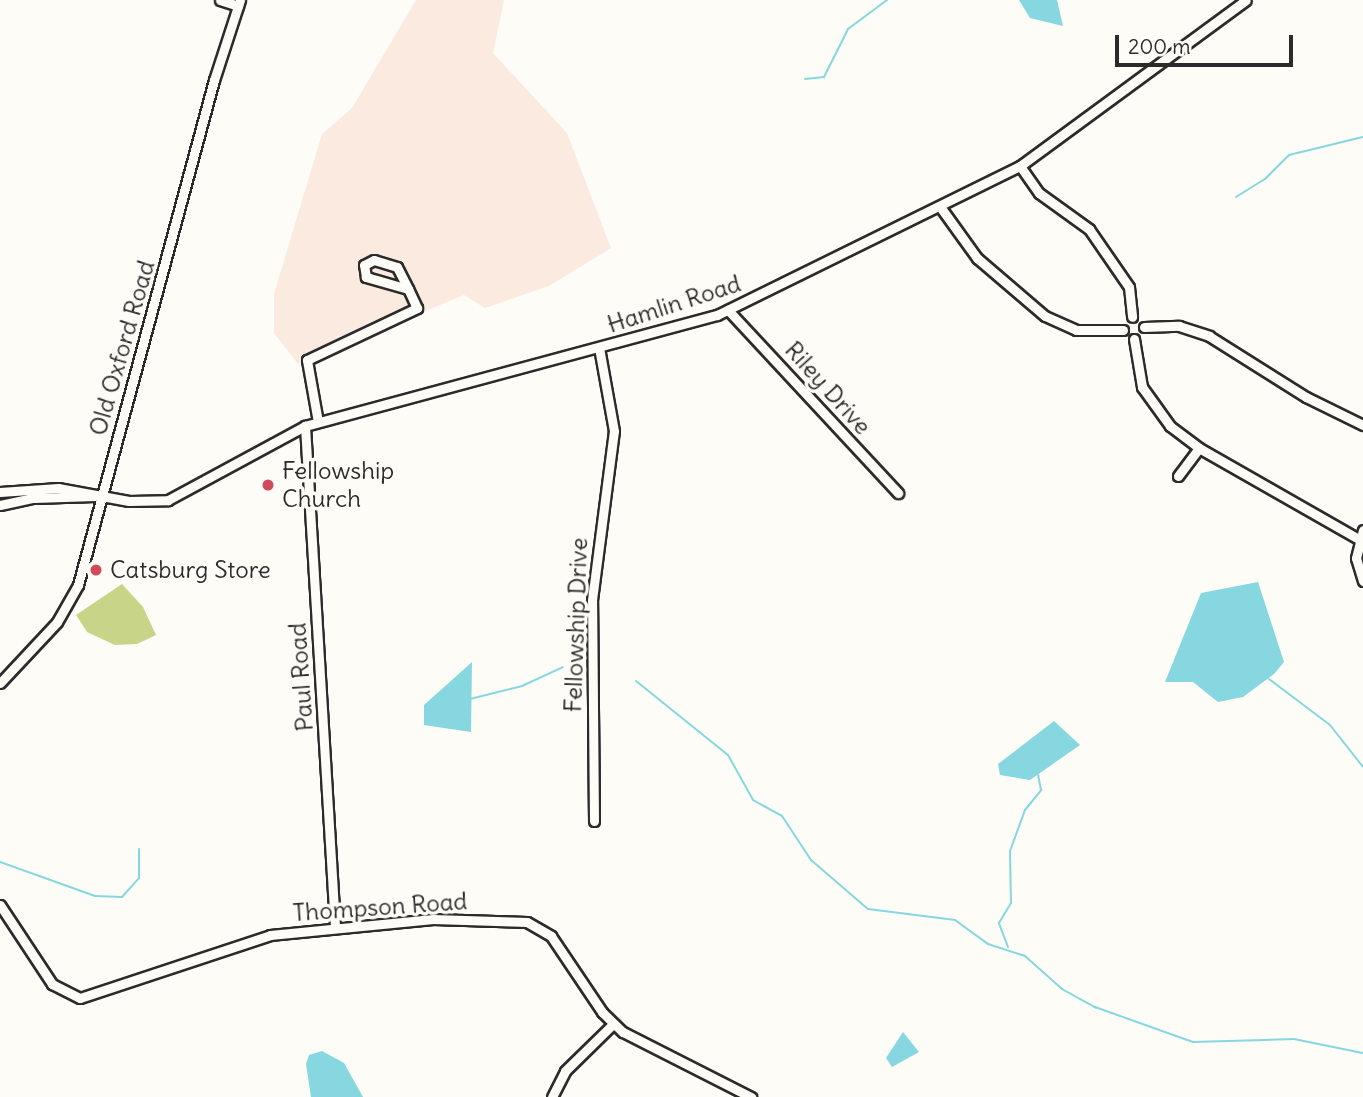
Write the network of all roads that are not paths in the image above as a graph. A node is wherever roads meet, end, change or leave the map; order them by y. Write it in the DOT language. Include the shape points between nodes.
graph roads {
  1 [pos="220,0"];
  2 [pos="1246,0"];
  3 [pos="239,3"];
  4 [pos="1020,166"];
  5 [pos="941,208"];
  6 [pos="408,289"];
  7 [pos="729,310"];
  8 [pos="1132,317"];
  9 [pos="1144,327"];
  10 [pos="1123,330"];
  11 [pos="1134,339"];
  12 [pos="599,348"];
  13 [pos="318,422"];
  14 [pos="1363,425"];
  15 [pos="305,426"];
  16 [pos="1199,449"];
  17 [pos="1178,475"];
  18 [pos="0,492"];
  19 [pos="898,493"];
  20 [pos="100,495"];
  21 [pos="0,505"];
  22 [pos="1362,535"];
  23 [pos="1363,581"];
  24 [pos="0,683"];
  25 [pos="594,821"];
  26 [pos="0,905"];
  27 [pos="335,926"];
  28 [pos="612,1024"];
  29 [pos="552,1097"];
  30 [pos="751,1097"];
  1 -- 3 [label="street"];
  2 -- 4 [label="street, Hamlin Road"];
  3 -- 20 [label="street, Old Oxford Road"];
  4 -- 5 [label="street, Hamlin Road"];
  4 -- 8 [label="street" via="1039,192 1089,229 1129,287"];
  5 -- 7 [label="street, Hamlin Road"];
  5 -- 10 [label="street" via="977,258 1045,316 1076,330"];
  6 -- 6 [label="street" via="397,267 374,260 364,265 366,277"];
  6 -- 13 [label="street" via="417,309 307,360"];
  7 -- 12 [label="street, Hamlin Road"];
  7 -- 19 [label="street, Riley Drive"];
  8 -- 9 [label="street"];
  8 -- 10 [label="street"];
  9 -- 11 [label="street"];
  9 -- 14 [label="street" via="1180,326 1199,331 1306,397"];
  10 -- 11 [label="street"];
  11 -- 16 [label="street" via="1138,375 1151,405"];
  12 -- 13 [label="street, Hamlin Road"];
  12 -- 25 [label="street, Fellowship Drive" via="614,430 592,600"];
  13 -- 15 [label="street, Hamlin Road"];
  15 -- 20 [label="street, Hamlin Road" via="168,500 146,503"];
  15 -- 27 [label="street, Paul Road"];
  16 -- 17 [label="street"];
  16 -- 22 [label="street"];
  18 -- 20 [label="street" via="43,487"];
  20 -- 21 [label="street" via="34,498"];
  20 -- 24 [label="street, Old Oxford Road" via="74,595 57,622"];
  22 -- 23 [label="street" via="1357,566"];
  26 -- 27 [label="street, Thompson Road" via="49,981 80,998 237,944"];
  27 -- 28 [label="street, Thompson Road" via="458,919 536,925 551,936"];
  28 -- 29 [label="street" via="565,1071"];
  28 -- 30 [label="street, Thompson Road" via="646,1047"];
}
